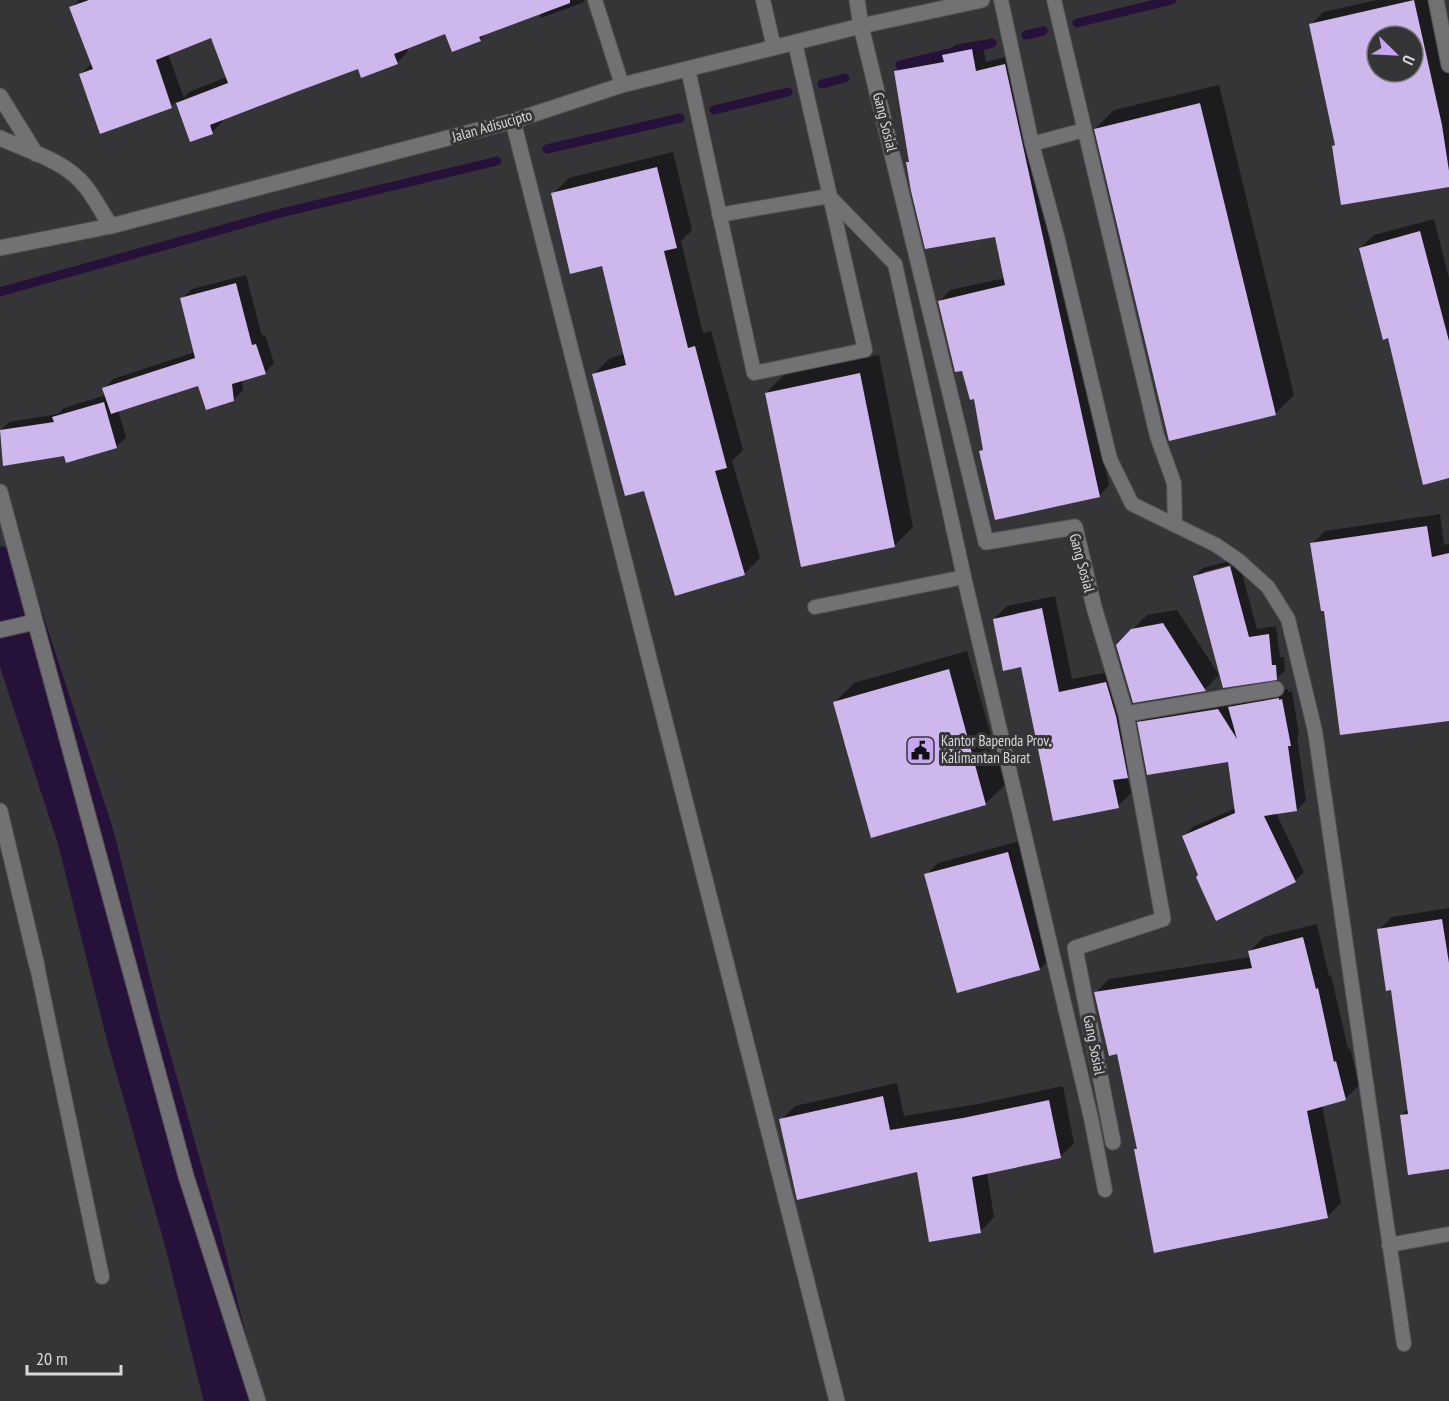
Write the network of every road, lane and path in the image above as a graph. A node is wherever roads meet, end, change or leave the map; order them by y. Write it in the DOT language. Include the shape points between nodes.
graph roads {
  1 [pos="595,0"];
  2 [pos="763,0"];
  3 [pos="857,0"];
  4 [pos="982,0"];
  5 [pos="1001,0"];
  6 [pos="1054,0"];
  7 [pos="1436,0"];
  8 [pos="861,27"];
  9 [pos="795,43"];
  10 [pos="774,48"];
  11 [pos="1449,65"];
  12 [pos="688,69"];
  13 [pos="622,85"];
  14 [pos="0,96"];
  15 [pos="513,121"];
  16 [pos="1084,130"];
  17 [pos="0,138"];
  18 [pos="1032,144"];
  19 [pos="36,154"];
  20 [pos="829,196"];
  21 [pos="719,215"];
  22 [pos="111,226"];
  23 [pos="0,248"];
  24 [pos="0,492"];
  25 [pos="1175,524"];
  26 [pos="964,577"];
  27 [pos="815,607"];
  28 [pos="35,622"];
  29 [pos="0,630"];
  30 [pos="1276,689"];
  31 [pos="1125,714"];
  32 [pos="0,811"];
  33 [pos="37,966"];
  34 [pos="1113,1142"];
  35 [pos="1105,1190"];
  36 [pos="1449,1234"];
  37 [pos="1389,1245"];
  38 [pos="102,1277"];
  39 [pos="1404,1344"];
  40 [pos="258,1401"];
  41 [pos="837,1401"];
  1 -- 13 [label="lane"];
  2 -- 10 [label="lane"];
  3 -- 8 [label="street"];
  4 -- 8 [label="street, Jalan Adisucipto"];
  5 -- 18 [label="lane"];
  6 -- 16 [label="lane"];
  7 -- 11 [label="street"];
  8 -- 9 [label="street, Jalan Adisucipto"];
  8 -- 31 [label="street, Gang Sosial" via="986,542 1075,527"];
  9 -- 10 [label="street, Jalan Adisucipto"];
  9 -- 20 [label="lane"];
  10 -- 12 [label="street, Jalan Adisucipto"];
  12 -- 13 [label="street, Jalan Adisucipto"];
  12 -- 21 [label="lane"];
  13 -- 15 [label="street, Jalan Adisucipto"];
  14 -- 19 [label="street"];
  15 -- 22 [label="street, Jalan Adisucipto"];
  15 -- 41 [label="street"];
  16 -- 18 [label="lane"];
  16 -- 25 [label="lane" via="1157,436 1174,483"];
  17 -- 19 [label="street"];
  18 -- 25 [label="lane" via="1110,459 1132,504"];
  19 -- 22 [label="street" via="74,174"];
  20 -- 21 [label="lane"];
  20 -- 21 [label="lane" via="865,350 754,374"];
  20 -- 26 [label="lane" via="895,264"];
  22 -- 23 [label="street, Jalan Adisucipto"];
  24 -- 28 [label="street"];
  25 -- 37 [label="lane" via="1238,560 1268,587 1288,619 1315,731"];
  26 -- 27 [label="lane"];
  26 -- 35 [label="lane"];
  28 -- 29 [label="street"];
  28 -- 40 [label="street" via="186,1176"];
  30 -- 31 [label="street"];
  31 -- 34 [label="street, Gang Sosial" via="1163,919 1075,948"];
  32 -- 33 [label="street"];
  33 -- 38 [label="lane"];
  36 -- 37 [label="lane"];
  37 -- 39 [label="lane"];
}
